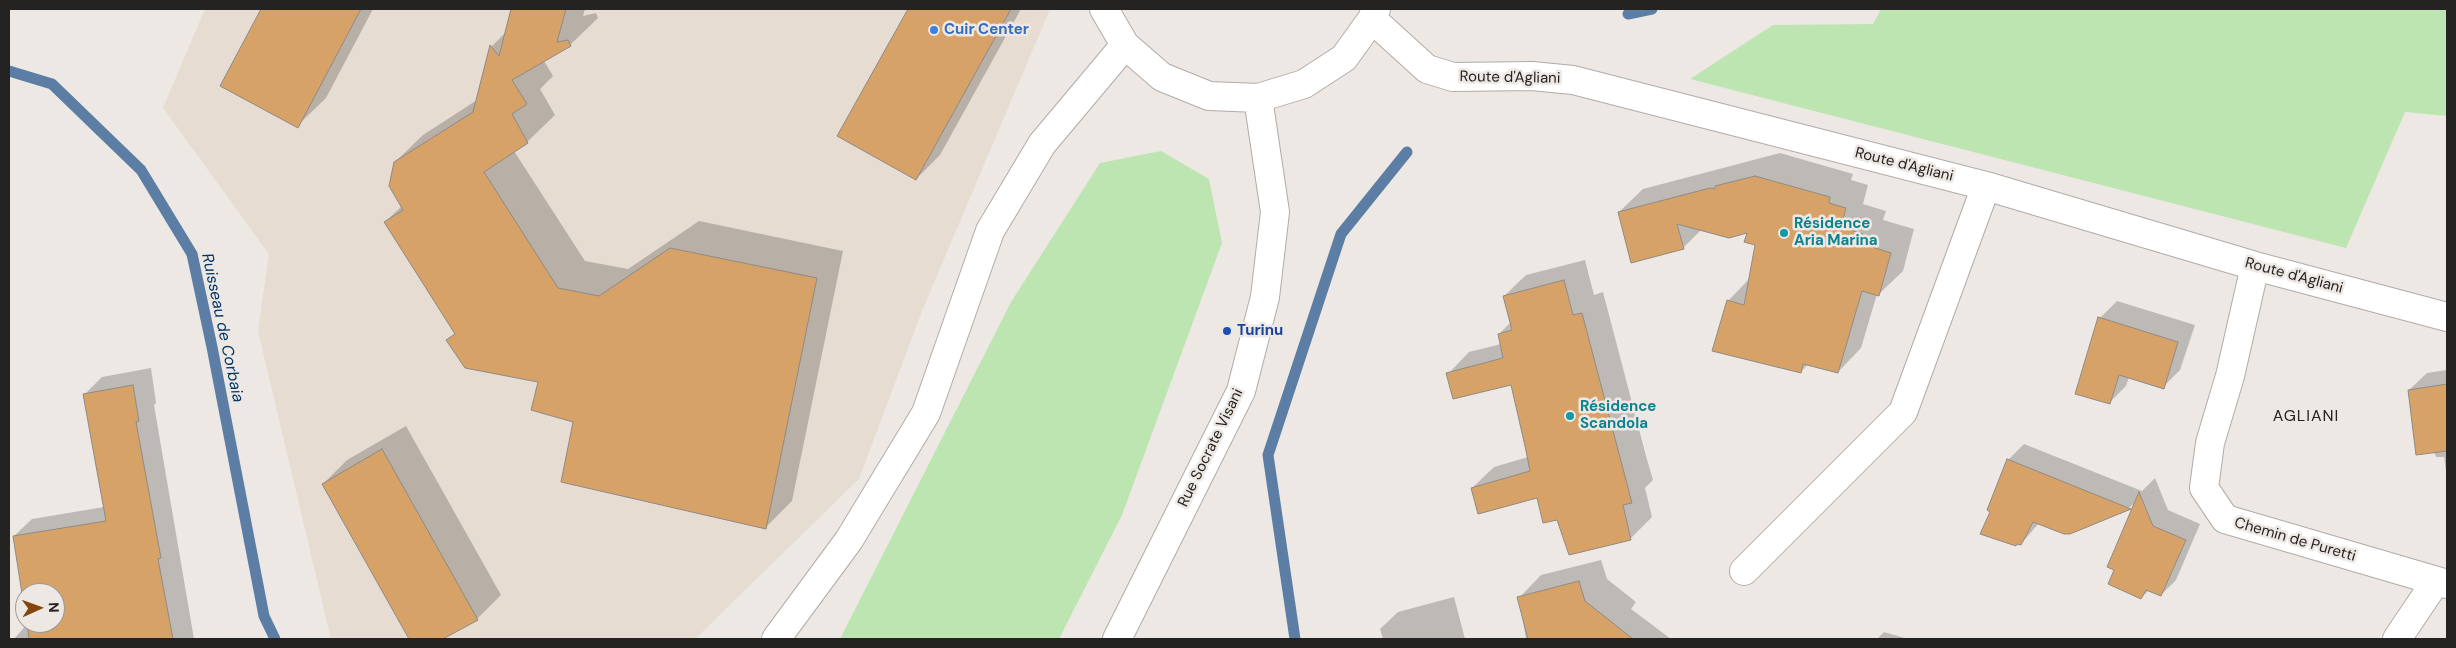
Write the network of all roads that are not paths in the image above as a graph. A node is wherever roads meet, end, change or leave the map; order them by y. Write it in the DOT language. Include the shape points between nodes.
graph roads {
  1 [pos="1104,9"];
  2 [pos="1374,14"];
  3 [pos="1125,45"];
  4 [pos="1258,98"];
  5 [pos="1986,186"];
  6 [pos="2255,266"];
  7 [pos="2447,317"];
  8 [pos="1744,571"];
  9 [pos="2441,583"];
  10 [pos="776,639"];
  11 [pos="1117,639"];
  12 [pos="2397,639"];
  1 -- 3 [label="street"];
  2 -- 4 [label="street" via="1344,58 1304,84"];
  2 -- 5 [label="street, Route d'Agliani" via="1427,70 1454,77 1532,76 1573,80"];
  3 -- 4 [label="street" via="1162,77 1209,96"];
  3 -- 10 [label="street" via="1042,144 990,232 926,413 849,540"];
  4 -- 11 [label="street, Rue Socrate Visani" via="1275,212 1265,297 1241,391"];
  5 -- 6 [label="street, Route d'Agliani"];
  5 -- 8 [label="street" via="1903,412"];
  6 -- 7 [label="street, Route d'Agliani"];
  6 -- 9 [label="street, Chemin de Puretti" via="2230,376 2210,443 2204,488 2225,519"];
  9 -- 12 [label="street"];
}
